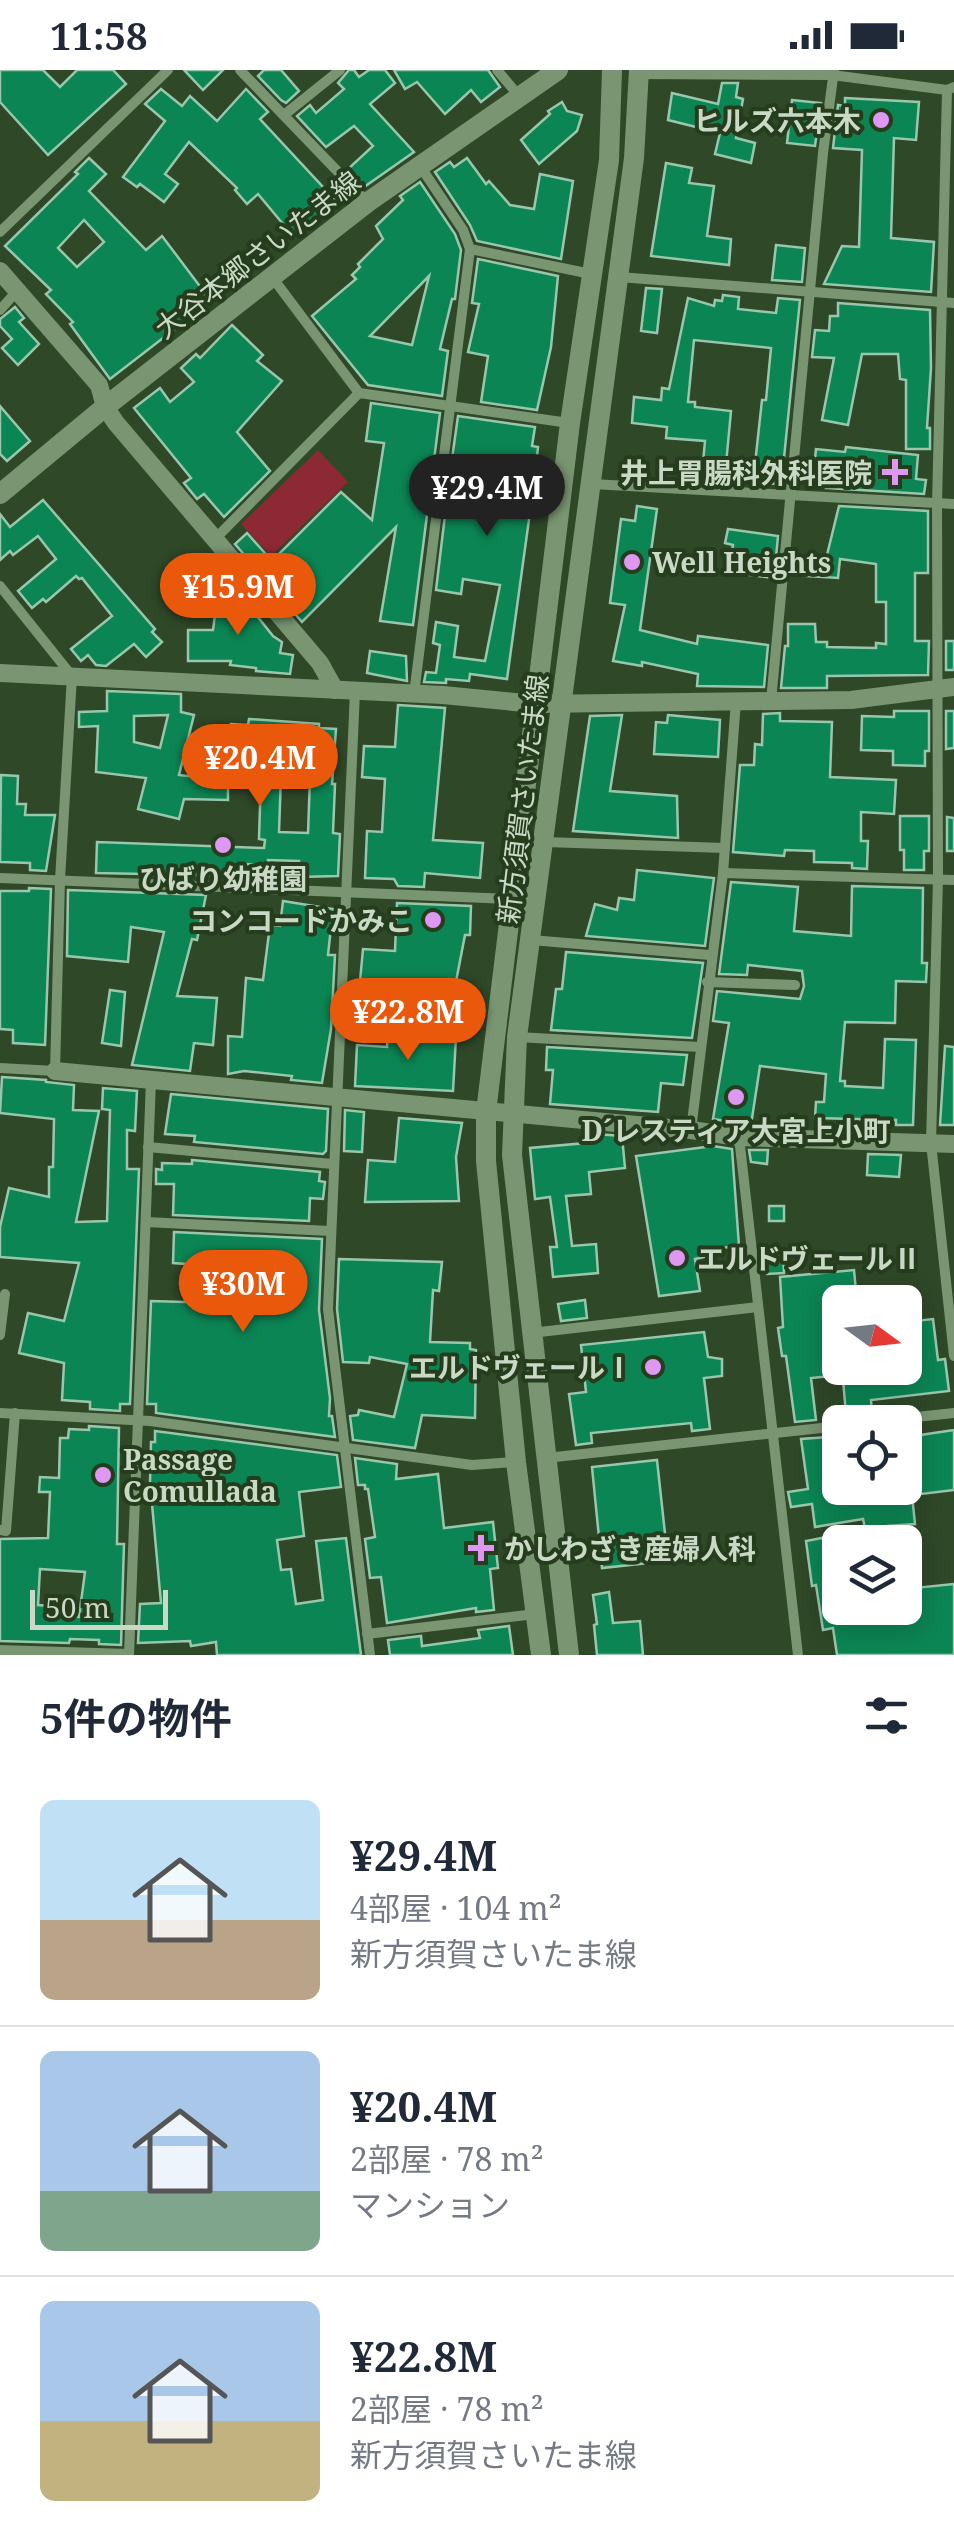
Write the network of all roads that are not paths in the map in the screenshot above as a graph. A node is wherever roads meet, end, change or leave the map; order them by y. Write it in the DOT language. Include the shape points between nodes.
graph roads {
  1 [pos="168,70"];
  2 [pos="240,70"];
  3 [pos="340,70"];
  4 [pos="497,70"];
  5 [pos="558,70"];
  6 [pos="612,70"];
  7 [pos="639,72"];
  8 [pos="833,72"];
  9 [pos="950,88"];
  10 [pos="519,96"];
  11 [pos="284,115"];
  12 [pos="420,166"];
  13 [pos="368,202"];
  14 [pos="0,232"];
  15 [pos="470,249"];
  16 [pos="0,270"];
  17 [pos="591,274"];
  18 [pos="272,277"];
  19 [pos="618,277"];
  20 [pos="16,291"];
  21 [pos="809,292"];
  22 [pos="949,304"];
  23 [pos="0,310"];
  24 [pos="359,393"];
  25 [pos="450,406"];
  26 [pos="105,407"];
  27 [pos="570,423"];
  28 [pos="591,484"];
  29 [pos="0,494"];
  30 [pos="790,494"];
  31 [pos="937,504"];
  32 [pos="954,504"];
  33 [pos="215,538"];
  34 [pos="0,586"];
  35 [pos="0,673"];
  36 [pos="72,676"];
  37 [pos="945,688"];
  38 [pos="335,690"];
  39 [pos="354,691"];
  40 [pos="414,694"];
  41 [pos="736,701"];
  42 [pos="562,702"];
  43 [pos="770,702"];
  44 [pos="535,704"];
  45 [pos="545,842"];
  46 [pos="724,848"];
  47 [pos="723,873"];
  48 [pos="0,878"];
  49 [pos="938,878"];
  50 [pos="60,880"];
  51 [pos="954,880"];
  52 [pos="347,892"];
  53 [pos="510,899"];
  54 [pos="531,940"];
  55 [pos="710,955"];
  56 [pos="707,982"];
  57 [pos="795,985"];
  58 [pos="517,1036"];
  59 [pos="700,1047"];
  60 [pos="0,1068"];
  61 [pos="56,1071"];
  62 [pos="151,1080"];
  63 [pos="334,1099"];
  64 [pos="486,1112"];
  65 [pos="512,1114"];
  66 [pos="691,1130"];
  67 [pos="739,1137"];
  68 [pos="931,1143"];
  69 [pos="954,1144"];
  70 [pos="148,1147"];
  71 [pos="332,1164"];
  72 [pos="146,1222"];
  73 [pos="330,1231"];
  74 [pos="4,1294"];
  75 [pos="758,1307"];
  76 [pos="531,1333"];
  77 [pos="0,1334"];
  78 [pos="954,1356"];
  79 [pos="0,1413"];
  80 [pos="954,1413"];
  81 [pos="15,1414"];
  82 [pos="922,1416"];
  83 [pos="138,1420"];
  84 [pos="822,1428"];
  85 [pos="773,1433"];
  86 [pos="344,1446"];
  87 [pos="546,1458"];
  88 [pos="516,1462"];
  89 [pos="0,1530"];
  90 [pos="535,1614"];
  91 [pos="367,1634"];
  92 [pos="0,1650"];
  93 [pos="25,1653"];
  94 [pos="129,1655"];
  95 [pos="370,1655"];
  96 [pos="540,1655"];
  97 [pos="569,1655"];
  98 [pos="798,1655"];
  1 -- 14 [label="street"];
  2 -- 11 [label="street"];
  3 -- 11 [label="street"];
  4 -- 10 [label="street"];
  5 -- 10 [label="main road, 大谷本郷さいたま線"];
  6 -- 17 [label="main road, 新方須賀さいたま線" via="608,160"];
  7 -- 8 [label="street"];
  7 -- 19 [label="main road, 新方須賀さいたま線"];
  8 -- 9 [label="street"];
  8 -- 21 [label="street"];
  9 -- 22 [label="street"];
  10 -- 12 [label="main road, 大谷本郷さいたま線"];
  11 -- 13 [label="street"];
  12 -- 13 [label="main road, 大谷本郷さいたま線"];
  12 -- 15 [label="street"];
  13 -- 18 [label="main road, 大谷本郷さいたま線"];
  15 -- 17 [label="street"];
  15 -- 25 [label="street"];
  16 -- 20 [label="street"];
  17 -- 27 [label="main road, 新方須賀さいたま線"];
  18 -- 24 [label="street"];
  18 -- 26 [label="main road, 大谷本郷さいたま線"];
  19 -- 21 [label="street"];
  19 -- 28 [label="main road, 新方須賀さいたま線"];
  20 -- 23 [label="street"];
  20 -- 26 [label="street" via="99,386"];
  21 -- 22 [label="street"];
  21 -- 30 [label="street"];
  22 -- 31 [label="street"];
  24 -- 25 [label="street"];
  24 -- 33 [label="street"];
  25 -- 27 [label="street"];
  25 -- 40 [label="street"];
  26 -- 29 [label="main road, 大谷本郷さいたま線"];
  26 -- 33 [label="street"];
  27 -- 44 [label="main road, 新方須賀さいたま線"];
  28 -- 30 [label="street"];
  28 -- 42 [label="main road, 新方須賀さいたま線"];
  30 -- 31 [label="street"];
  30 -- 43 [label="street"];
  31 -- 32 [label="street"];
  31 -- 37 [label="street"];
  33 -- 38 [label="street"];
  34 -- 36 [label="street"];
  35 -- 36 [label="street"];
  36 -- 38 [label="street"];
  36 -- 50 [label="street"];
  37 -- 43 [label="street"];
  37 -- 49 [label="street"];
  38 -- 39 [label="street"];
  39 -- 40 [label="street"];
  39 -- 52 [label="street"];
  40 -- 44 [label="street"];
  41 -- 42 [label="street"];
  41 -- 43 [label="street"];
  41 -- 46 [label="street"];
  42 -- 44 [label="street"];
  42 -- 45 [label="main road, 新方須賀さいたま線"];
  44 -- 53 [label="main road, 新方須賀さいたま線"];
  45 -- 46 [label="street"];
  45 -- 54 [label="main road, 新方須賀さいたま線"];
  46 -- 47 [label="street"];
  47 -- 49 [label="street"];
  47 -- 55 [label="street"];
  48 -- 50 [label="street"];
  49 -- 51 [label="street"];
  49 -- 68 [label="street"];
  50 -- 52 [label="street"];
  50 -- 61 [label="street"];
  52 -- 53 [label="street"];
  52 -- 63 [label="street"];
  53 -- 64 [label="main road, 新方須賀さいたま線"];
  54 -- 55 [label="street"];
  54 -- 58 [label="main road, 新方須賀さいたま線"];
  55 -- 56 [label="street"];
  56 -- 57 [label="street"];
  56 -- 59 [label="street"];
  58 -- 59 [label="street"];
  58 -- 65 [label="main road, 新方須賀さいたま線"];
  59 -- 66 [label="street"];
  60 -- 61 [label="street"];
  61 -- 62 [label="street"];
  62 -- 63 [label="street"];
  62 -- 70 [label="street"];
  63 -- 64 [label="street"];
  63 -- 71 [label="street"];
  64 -- 65 [label="street"];
  64 -- 88 [label="main road, 新方須賀さいたま線"];
  65 -- 66 [label="street"];
  65 -- 76 [label="main road, 新方須賀さいたま線"];
  66 -- 67 [label="street"];
  67 -- 68 [label="street"];
  67 -- 75 [label="street"];
  68 -- 69 [label="street"];
  68 -- 78 [label="street"];
  70 -- 71 [label="street"];
  70 -- 72 [label="street"];
  71 -- 73 [label="street"];
  72 -- 73 [label="street"];
  72 -- 83 [label="street"];
  73 -- 86 [label="street" via="328,1309"];
  74 -- 77 [label="street"];
  75 -- 76 [label="street"];
  75 -- 85 [label="street"];
  76 -- 87 [label="main road, 新方須賀さいたま線"];
  79 -- 81 [label="street"];
  80 -- 82 [label="street"];
  81 -- 83 [label="street"];
  81 -- 89 [label="street" via="6,1530"];
  83 -- 86 [label="street"];
  83 -- 94 [label="street"];
  84 -- 85 [label="street"];
  85 -- 87 [label="street"];
  85 -- 98 [label="street"];
  86 -- 88 [label="street" via="472,1465"];
  86 -- 91 [label="street"];
  87 -- 97 [label="main road, 新方須賀さいたま線"];
  88 -- 90 [label="main road, 新方須賀さいたま線"];
  90 -- 91 [label="street"];
  90 -- 96 [label="main road, 新方須賀さいたま線"];
  91 -- 95 [label="street"];
  92 -- 93 [label="street"];
  93 -- 94 [label="street"];
}
